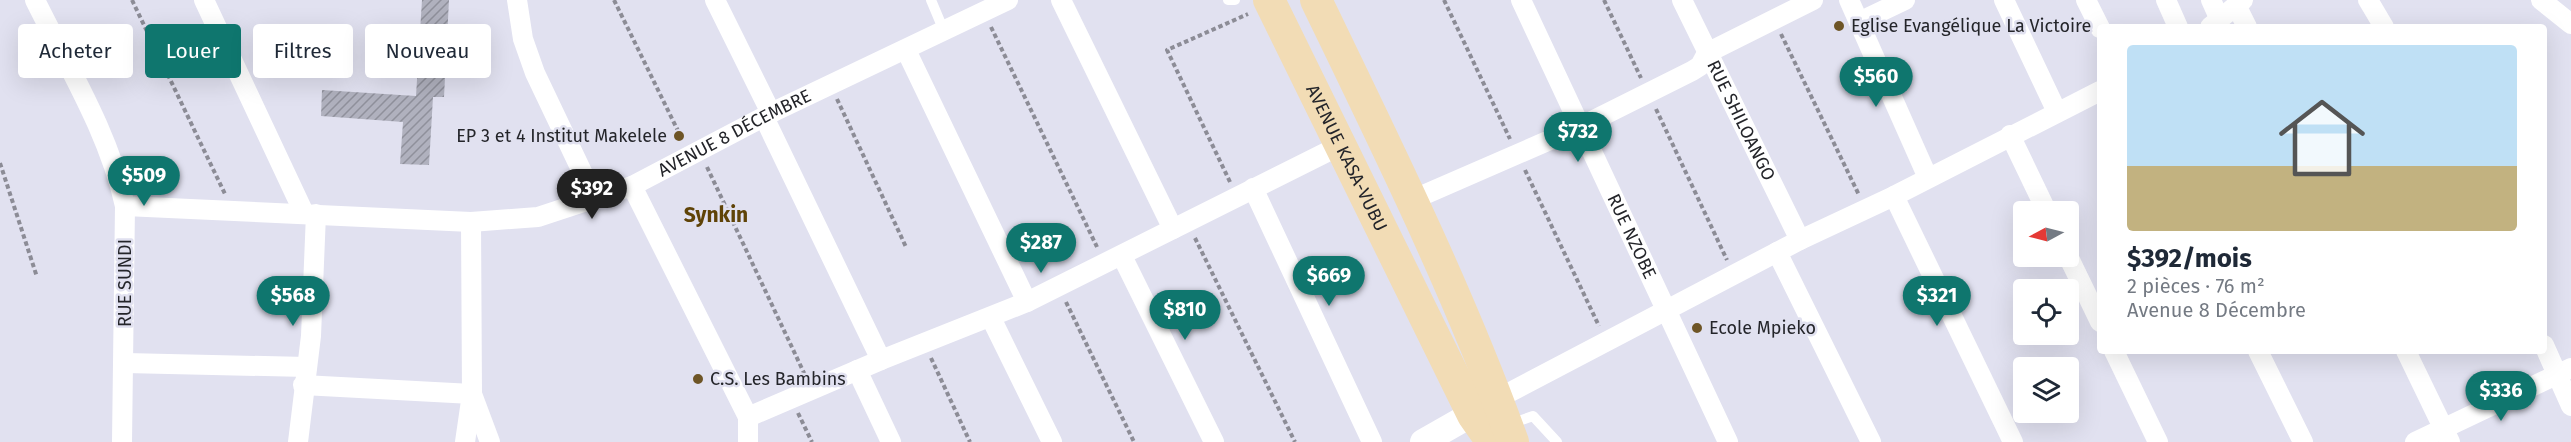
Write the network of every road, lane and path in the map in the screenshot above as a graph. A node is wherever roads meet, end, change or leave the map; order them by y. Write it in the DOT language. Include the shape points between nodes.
graph roads {
  1 [pos="35,0"];
  2 [pos="132,0"];
  3 [pos="204,0"];
  4 [pos="518,0"];
  5 [pos="614,0"];
  6 [pos="716,0"];
  7 [pos="931,0"];
  8 [pos="1008,0"];
  9 [pos="1062,0"];
  10 [pos="1228,0"];
  11 [pos="1235,0"];
  12 [pos="1316,0"];
  13 [pos="1444,0"];
  14 [pos="1521,0"];
  15 [pos="1604,0"];
  16 [pos="1682,0"];
  17 [pos="1813,0"];
  18 [pos="1849,0"];
  19 [pos="1905,0"];
  20 [pos="2004,0"];
  21 [pos="2086,0"];
  22 [pos="2166,0"];
  23 [pos="2211,0"];
  24 [pos="2368,0"];
  25 [pos="2541,0"];
  26 [pos="1269,2"];
  27 [pos="2240,3"];
  28 [pos="983,12"];
  29 [pos="1774,20"];
  30 [pos="1859,22"];
  31 [pos="2098,24"];
  32 [pos="2177,24"];
  33 [pos="2215,24"];
  34 [pos="2246,24"];
  35 [pos="2382,24"];
  36 [pos="2571,24"];
  37 [pos="944,31"];
  38 [pos="906,50"];
  39 [pos="1707,53"];
  40 [pos="831,85"];
  41 [pos="1648,92"];
  42 [pos="2097,92"];
  43 [pos="2057,112"];
  44 [pos="767,115"];
  45 [pos="1582,126"];
  46 [pos="2010,135"];
  47 [pos="1341,145"];
  48 [pos="695,153"];
  49 [pos="1517,155"];
  50 [pos="0,163"];
  51 [pos="1928,178"];
  52 [pos="632,186"];
  53 [pos="1244,192"];
  54 [pos="1894,196"];
  55 [pos="596,199"];
  56 [pos="1412,200"];
  57 [pos="2042,201"];
  58 [pos="125,206"];
  59 [pos="1866,209"];
  60 [pos="233,211"];
  61 [pos="310,213"];
  62 [pos="471,222"];
  63 [pos="1180,225"];
  64 [pos="1800,240"];
  65 [pos="906,247"];
  66 [pos="1778,252"];
  67 [pos="1114,260"];
  68 [pos="2073,267"];
  69 [pos="1734,275"];
  70 [pos="37,277"];
  71 [pos="1059,287"];
  72 [pos="1027,302"];
  73 [pos="1666,311"];
  74 [pos="2097,316"];
  75 [pos="992,318"];
  76 [pos="924,343"];
  77 [pos="1607,343"];
  78 [pos="2547,349"];
  79 [pos="2115,354"];
  80 [pos="2259,354"];
  81 [pos="2407,354"];
  82 [pos="881,360"];
  83 [pos="125,363"];
  84 [pos="857,370"];
  85 [pos="2564,372"];
  86 [pos="305,376"];
  87 [pos="812,389"];
  88 [pos="472,394"];
  89 [pos="791,398"];
  90 [pos="2571,406"];
  91 [pos="748,417"];
  92 [pos="1496,425"];
  93 [pos="2447,435"];
  94 [pos="122,442"];
  95 [pos="298,442"];
  96 [pos="465,442"];
  97 [pos="490,442"];
  98 [pos="748,442"];
  99 [pos="812,442"];
  100 [pos="891,442"];
  101 [pos="970,442"];
  102 [pos="1052,442"];
  103 [pos="1134,442"];
  104 [pos="1214,442"];
  105 [pos="1295,442"];
  106 [pos="1372,442"];
  107 [pos="1423,442"];
  108 [pos="1557,442"];
  109 [pos="1728,442"];
  110 [pos="1871,442"];
  111 [pos="2013,442"];
  112 [pos="2158,442"];
  113 [pos="2303,442"];
  114 [pos="2415,442"];
  1 -- 58 [label="street, RUE SUNDI" via="106,144"];
  2 -- 60 [label="path"];
  3 -- 61 [label="street"];
  4 -- 55 [label="street" via="528,54"];
  5 -- 48 [label="path"];
  6 -- 44 [label="street"];
  7 -- 37 [label="lane"];
  8 -- 28 [label="street, AVENUE 8 DÉCEMBRE"];
  9 -- 63 [label="street"];
  10 -- 11 [label="lane"];
  12 -- 56 [label="main road"];
  13 -- 49 [label="path"];
  14 -- 45 [label="street, RUE NZOBE"];
  15 -- 41 [label="path"];
  16 -- 39 [label="street, RUE SHILOANGO"];
  17 -- 29 [label="street"];
  18 -- 30 [label="street"];
  19 -- 30 [label="street"];
  20 -- 43 [label="street"];
  21 -- 31 [label="street"];
  22 -- 32 [label="street"];
  23 -- 33 [label="street"];
  24 -- 35 [label="street"];
  25 -- 36 [label="street"];
  26 -- 47 [label="main road, AVENUE KASA-VUBU"];
  26 -- 53 [label="path" via="1167,50"];
  27 -- 33 [label="street"];
  27 -- 34 [label="street"];
  28 -- 37 [label="street, AVENUE 8 DÉCEMBRE"];
  28 -- 67 [label="path"];
  29 -- 39 [label="street"];
  29 -- 59 [label="path"];
  30 -- 51 [label="street"];
  37 -- 38 [label="street, AVENUE 8 DÉCEMBRE"];
  38 -- 40 [label="street, AVENUE 8 DÉCEMBRE"];
  38 -- 72 [label="street"];
  39 -- 41 [label="street" via="1700,66"];
  39 -- 64 [label="street, RUE SHILOANGO"];
  40 -- 44 [label="street, AVENUE 8 DÉCEMBRE"];
  40 -- 65 [label="path"];
  41 -- 45 [label="street"];
  41 -- 69 [label="path"];
  42 -- 43 [label="street"];
  43 -- 46 [label="street"];
  44 -- 48 [label="street, AVENUE 8 DÉCEMBRE"];
  44 -- 82 [label="street"];
  45 -- 49 [label="street"];
  45 -- 73 [label="street, RUE NZOBE"];
  46 -- 51 [label="street"];
  46 -- 57 [label="street"];
  47 -- 53 [label="street"];
  47 -- 92 [label="main road, AVENUE KASA-VUBU"];
  48 -- 52 [label="street, AVENUE 8 DÉCEMBRE"];
  48 -- 87 [label="path"];
  49 -- 56 [label="street"];
  49 -- 77 [label="path"];
  50 -- 70 [label="path"];
  51 -- 54 [label="street"];
  52 -- 55 [label="street, AVENUE 8 DÉCEMBRE"];
  52 -- 91 [label="street"];
  53 -- 63 [label="street"];
  53 -- 106 [label="street"];
  54 -- 59 [label="street"];
  54 -- 111 [label="street"];
  55 -- 62 [label="street, AVENUE 8 DÉCEMBRE" via="538,217"];
  56 -- 92 [label="main road"];
  58 -- 60 [label="street, AVENUE 8 DÉCEMBRE"];
  58 -- 83 [label="street, RUE SUNDI"];
  59 -- 64 [label="street"];
  60 -- 61 [label="street, AVENUE 8 DÉCEMBRE"];
  61 -- 62 [label="street, AVENUE 8 DÉCEMBRE"];
  61 -- 86 [label="street" via="312,336"];
  62 -- 88 [label="street"];
  63 -- 67 [label="street"];
  63 -- 105 [label="path"];
  64 -- 66 [label="street"];
  66 -- 69 [label="street"];
  66 -- 110 [label="street"];
  67 -- 71 [label="street"];
  67 -- 104 [label="street"];
  68 -- 74 [label="street"];
  69 -- 73 [label="street"];
  71 -- 72 [label="street"];
  71 -- 103 [label="path"];
  72 -- 75 [label="street"];
  73 -- 77 [label="street"];
  73 -- 109 [label="street, RUE NZOBE"];
  75 -- 76 [label="street"];
  75 -- 102 [label="street"];
  76 -- 82 [label="street"];
  76 -- 101 [label="path"];
  77 -- 92 [label="street"];
  78 -- 85 [label="street"];
  79 -- 112 [label="street"];
  80 -- 113 [label="street"];
  81 -- 93 [label="street"];
  82 -- 84 [label="street"];
  83 -- 86 [label="street"];
  83 -- 94 [label="street, RUE SUNDI"];
  84 -- 87 [label="street"];
  84 -- 100 [label="street"];
  85 -- 90 [label="street"];
  85 -- 93 [label="street"];
  86 -- 88 [label="street"];
  86 -- 95 [label="street"];
  87 -- 89 [label="street"];
  88 -- 96 [label="street"];
  88 -- 97 [label="street"];
  89 -- 91 [label="street"];
  89 -- 99 [label="path"];
  91 -- 98 [label="street"];
  92 -- 107 [label="street"];
  92 -- 108 [label="lane" via="1533,416"];
  93 -- 114 [label="street"];
}
